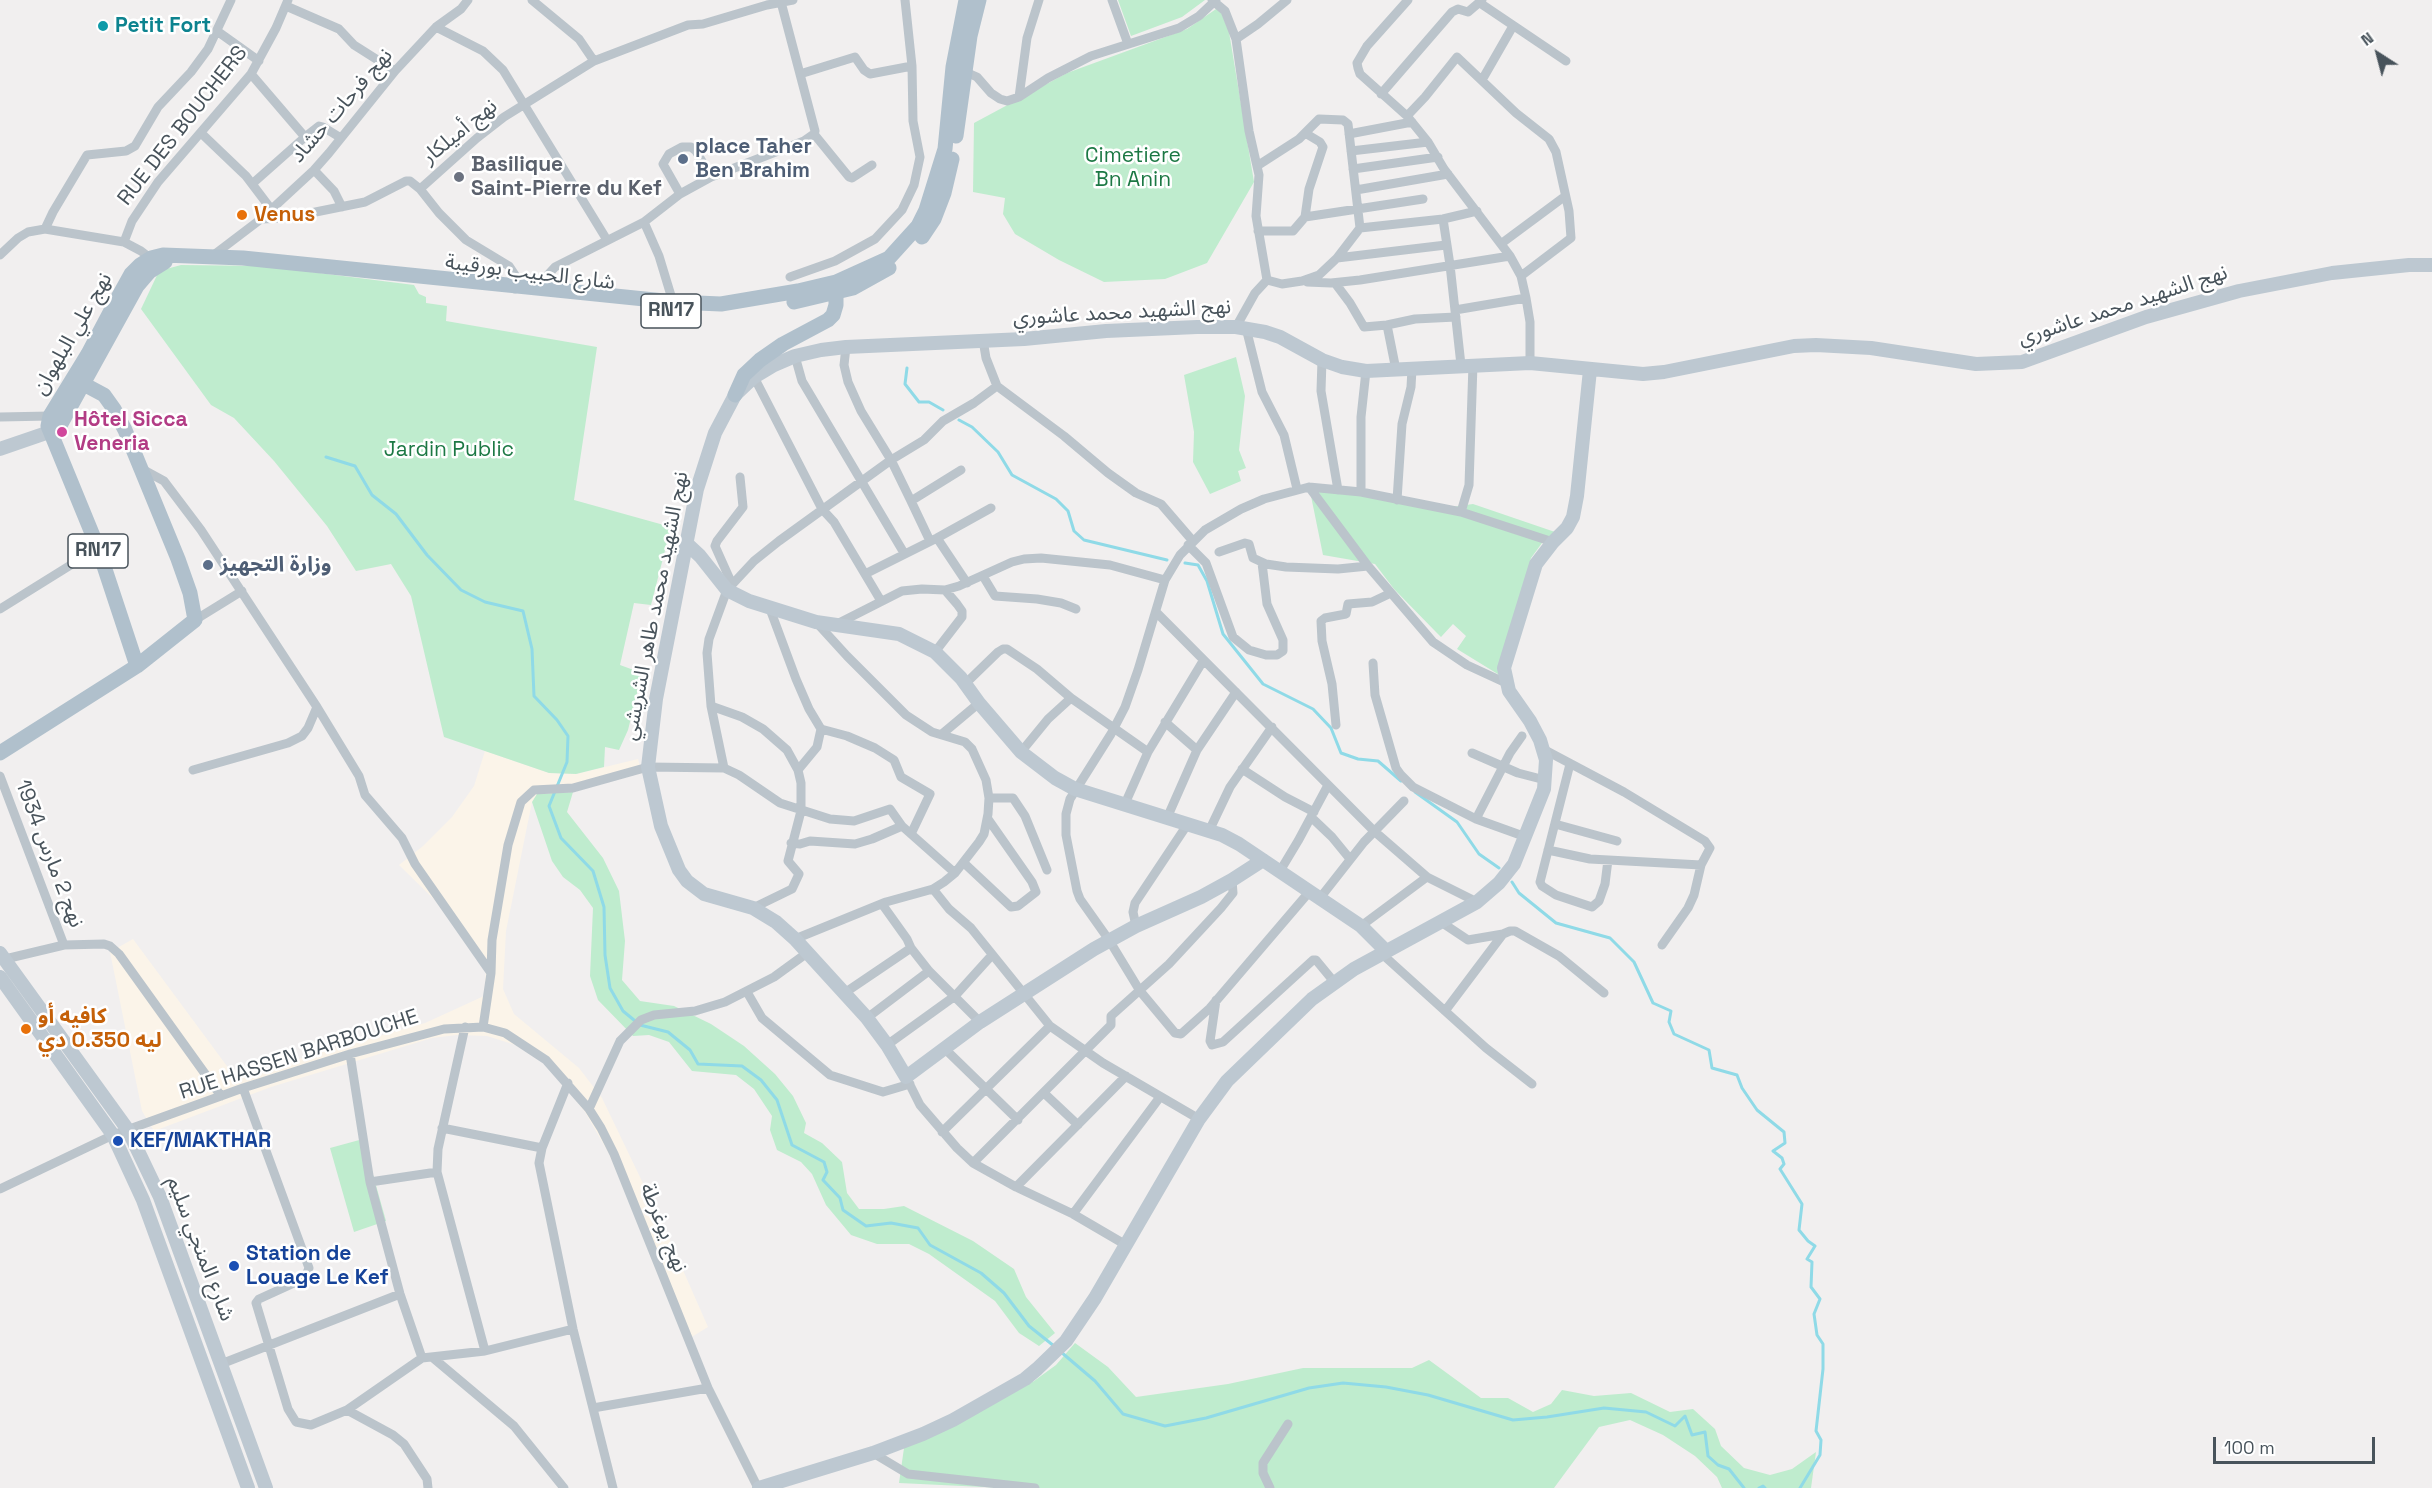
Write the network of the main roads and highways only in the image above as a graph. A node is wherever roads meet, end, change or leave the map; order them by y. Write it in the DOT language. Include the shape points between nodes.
graph roads {
  1 [pos="966,0"];
  2 [pos="979,0"];
  3 [pos="959,69"];
  4 [pos="154,262"];
  5 [pos="837,288"];
  6 [pos="79,381"];
  7 [pos="735,394"];
  8 [pos="137,666"];
  9 [pos="0,753"];
  1 -- 3 [label="main road, شارع الحبيب بورقيبة / RN17"];
  2 -- 3 [label="main road, شارع الحبيب بورقيبة / RN17"];
  3 -- 5 [label="main road, شارع الحبيب بورقيبة / RN17" via="954,149 945,193 934,219 894,264 866,282"];
  4 -- 5 [label="main road, شارع الحبيب بورقيبة / RN17" via="211,259 721,313"];
  4 -- 6 [label="main road, نهج علي البلهوان"];
  5 -- 7 [label="main road" via="833,315 760,360 744,375"];
  6 -- 8 [label="main road, نهج علي البلهوان / RN17" via="52,429 98,548"];
  6 -- 8 [label="main road" via="104,395 114,409 187,584 195,620"];
  8 -- 9 [label="main road"];
}
